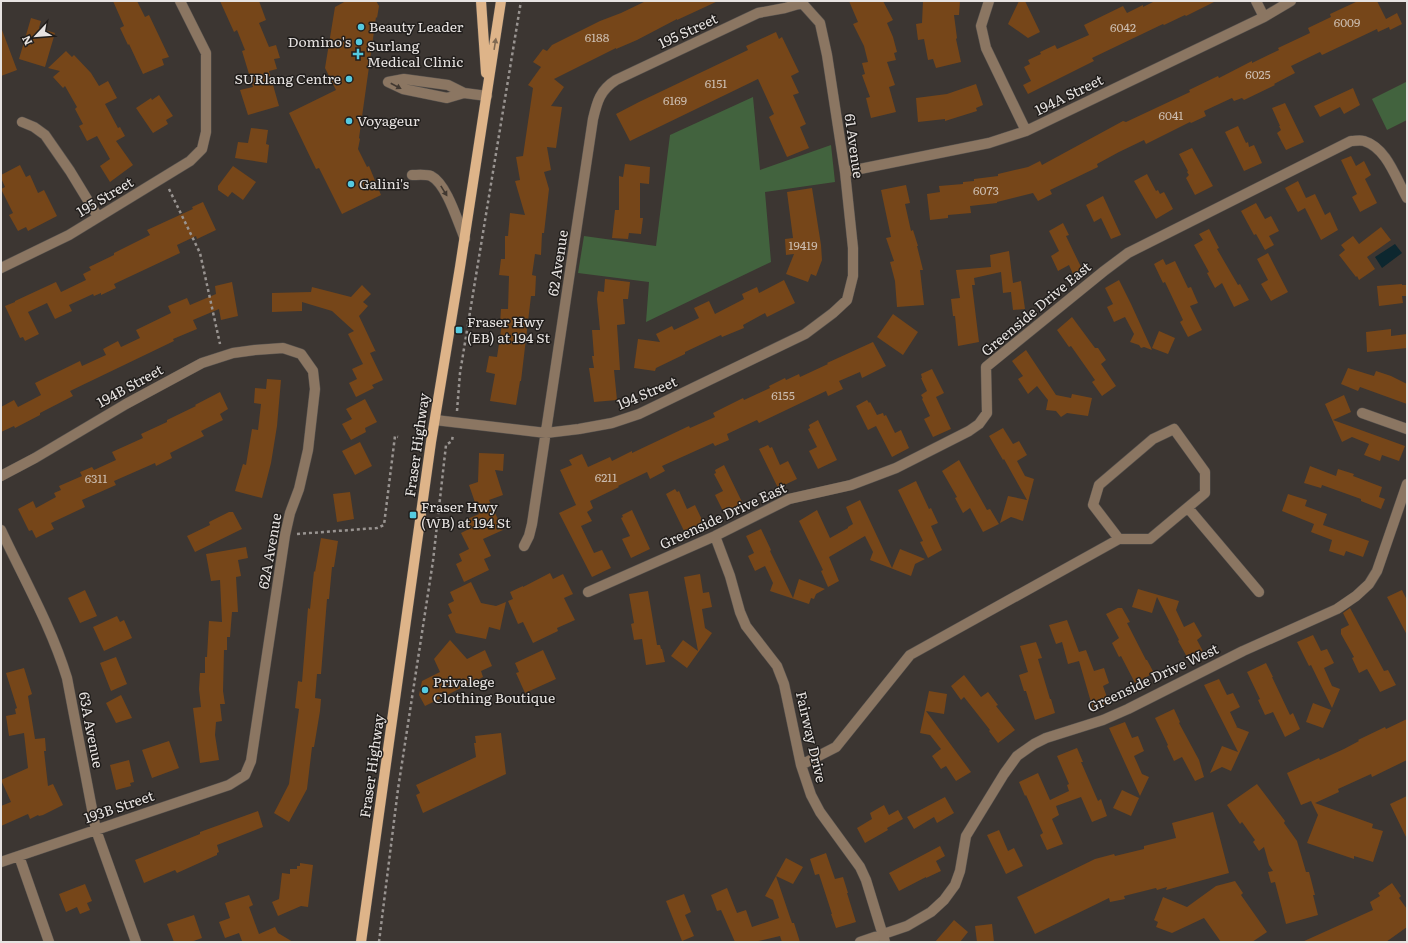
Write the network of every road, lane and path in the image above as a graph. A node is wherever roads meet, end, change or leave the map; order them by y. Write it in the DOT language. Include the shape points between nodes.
graph roads {
  1 [pos="180,1"];
  2 [pos="481,1"];
  3 [pos="501,1"];
  4 [pos="521,1"];
  5 [pos="989,1"];
  6 [pos="1256,1"];
  7 [pos="1291,1"];
  8 [pos="802,3"];
  9 [pos="1264,16"];
  10 [pos="464,93"];
  11 [pos="487,96"];
  12 [pos="597,101"];
  13 [pos="22,122"];
  14 [pos="1026,131"];
  15 [pos="844,172"];
  16 [pos="412,175"];
  17 [pos="169,190"];
  18 [pos="1407,198"];
  19 [pos="98,217"];
  20 [pos="465,239"];
  21 [pos="1,268"];
  22 [pos="848,300"];
  23 [pos="220,344"];
  24 [pos="283,348"];
  25 [pos="458,402"];
  26 [pos="1362,414"];
  27 [pos="435,420"];
  28 [pos="1407,429"];
  29 [pos="546,433"];
  30 [pos="398,437"];
  31 [pos="452,441"];
  32 [pos="1,476"];
  33 [pos="1407,484"];
  34 [pos="1188,508"];
  35 [pos="1,530"];
  36 [pos="285,535"];
  37 [pos="715,536"];
  38 [pos="1119,539"];
  39 [pos="524,546"];
  40 [pos="588,592"];
  41 [pos="1259,592"];
  42 [pos="801,765"];
  43 [pos="245,775"];
  44 [pos="96,830"];
  45 [pos="18,856"];
  46 [pos="1,862"];
  47 [pos="884,938"];
  48 [pos="49,942"];
  49 [pos="136,942"];
  50 [pos="362,942"];
  51 [pos="379,942"];
  52 [pos="860,942"];
  1 -- 19 [label="street, 195 Street" via="206,53 206,132 202,149 190,161"];
  2 -- 11 [label="main road, Fraser Highway"];
  11 -- 3 [label="main road, Fraser Highway, one-way"];
  4 -- 25 [label="path" via="460,373"];
  5 -- 14 [label="street" via="981,26 986,48"];
  6 -- 9 [label="street"];
  7 -- 9 [label="street, 194A Street"];
  8 -- 12 [label="street, 195 Street" via="758,13 616,80 605,88"];
  8 -- 15 [label="street, 61 Avenue" via="820,23"];
  9 -- 14 [label="street, 194A Street"];
  10 -- 10 [label="street, one-way" via="448,85 404,79 388,82 402,90 447,98"];
  10 -- 11 [label="street"];
  11 -- 20 [label="main road, Fraser Highway"];
  12 -- 29 [label="street, 62 Avenue"];
  13 -- 19 [label="street" via="45,136 70,170"];
  14 -- 15 [label="street, 194A Street" via="989,143"];
  15 -- 22 [label="street, 61 Avenue" via="853,248 853,276"];
  16 -- 20 [label="street, one-way" via="430,175 440,184"];
  17 -- 23 [label="path" via="200,253"];
  18 -- 37 [label="street, Greenside Drive East" via="1386,159 1375,146 1363,141 1351,141 1128,253 1104,271 986,368 987,413 979,424 896,468 851,484 789,499"];
  19 -- 21 [label="street, 195 Street" via="69,235"];
  20 -- 27 [label="main road, Fraser Highway"];
  22 -- 29 [label="street, 194 Street" via="805,334 639,414 612,423"];
  24 -- 32 [label="street, 194B Street" via="233,352 202,363"];
  24 -- 36 [label="street, 62A Avenue" via="301,354 313,371 315,389 306,458"];
  26 -- 28 [label="street"];
  27 -- 29 [label="street, 194 Street"];
  27 -- 50 [label="main road, Fraser Highway"];
  29 -- 39 [label="street, 62 Avenue" via="532,524"];
  30 -- 36 [label="path" via="394,436 384,526"];
  31 -- 51 [label="path" via="446,446 433,561 398,789"];
  33 -- 47 [label="street, Greenside Drive West" via="1377,571 1369,584 1356,596 1337,609 1243,651 1128,709 1103,720 1046,738 1017,756 966,836 956,885 931,912"];
  34 -- 38 [label="street" via="1150,539"];
  34 -- 38 [label="street" via="1205,493 1205,472 1174,429 1153,439 1099,485 1093,505"];
  34 -- 41 [label="street"];
  35 -- 44 [label="street, 63A Avenue" via="61,658"];
  36 -- 43 [label="street, 62A Avenue" via="251,761"];
  37 -- 40 [label="street, Greenside Drive East"];
  37 -- 42 [label="street, Fairway Drive" via="746,626 777,666 784,684"];
  38 -- 42 [label="street" via="910,655 836,747"];
  42 -- 47 [label="street, Fairway Drive" via="820,812 860,867"];
  43 -- 44 [label="street, 193B Street" via="229,785"];
  44 -- 45 [label="street, 193B Street"];
  44 -- 49 [label="street, 63A Avenue"];
  45 -- 46 [label="street, 193B Street"];
  45 -- 48 [label="street"];
  47 -- 52 [label="street, Greenside Drive West"];
}
